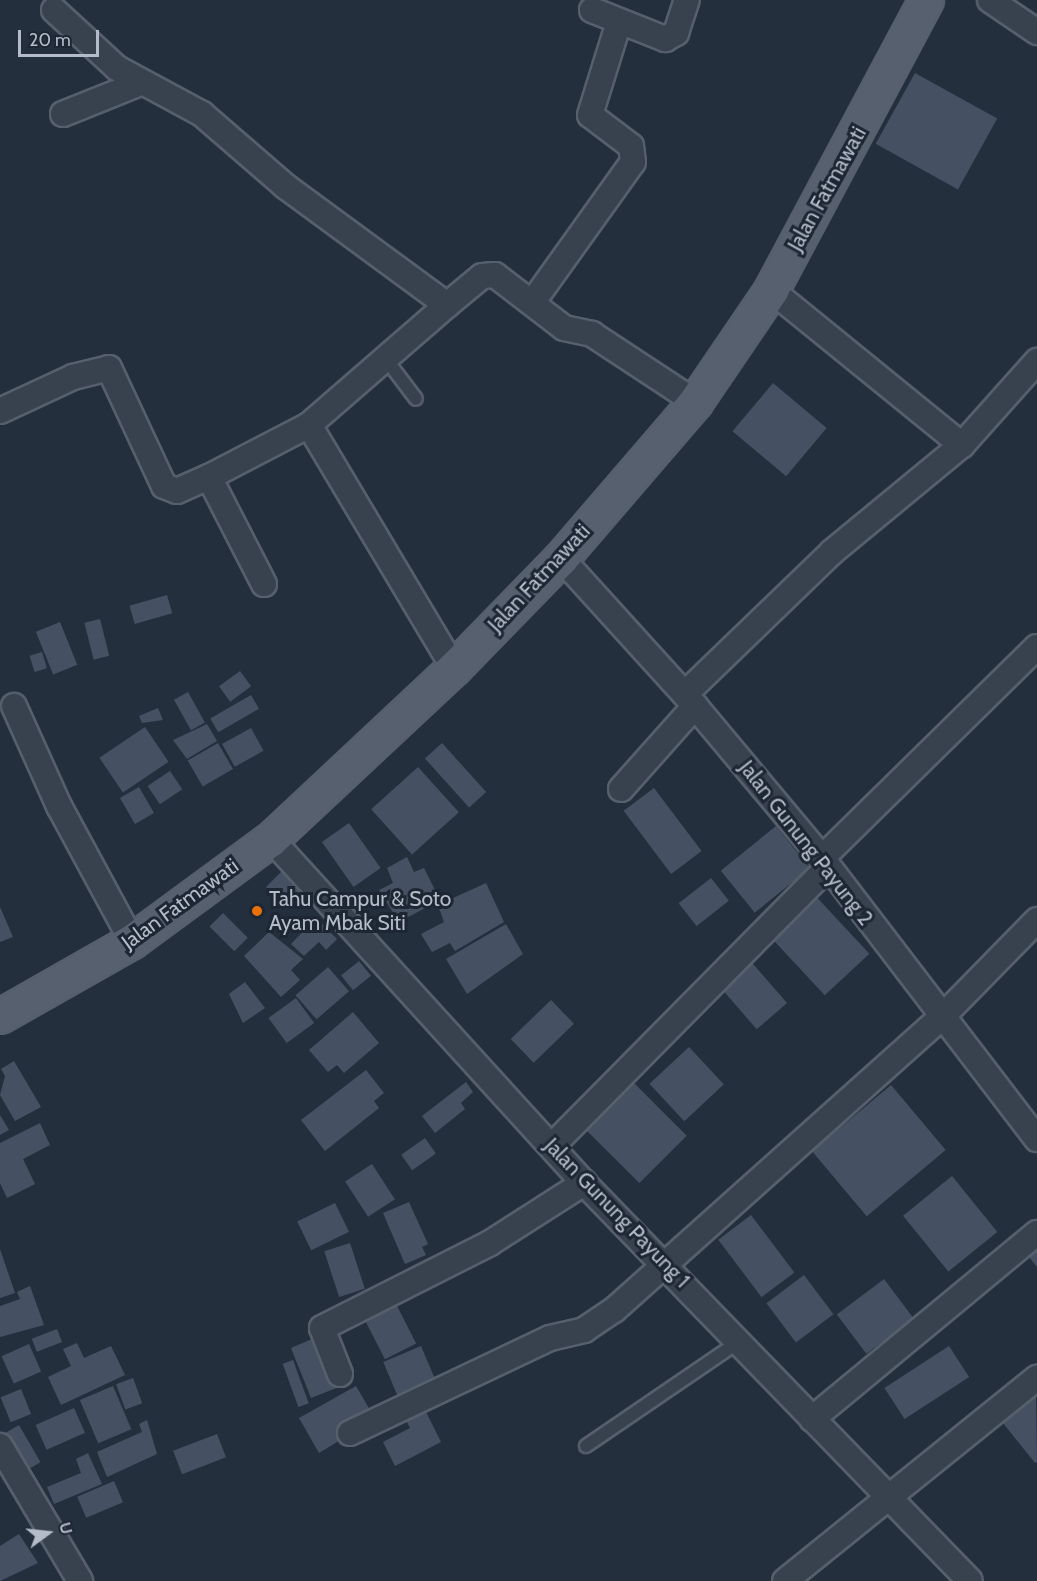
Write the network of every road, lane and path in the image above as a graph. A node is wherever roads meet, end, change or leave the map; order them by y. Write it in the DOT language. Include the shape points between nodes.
graph roads {
  1 [pos="687,0"];
  2 [pos="926,0"];
  3 [pos="990,0"];
  4 [pos="54,10"];
  5 [pos="592,10"];
  6 [pos="619,22"];
  7 [pos="1037,32"];
  8 [pos="141,83"];
  9 [pos="63,114"];
  10 [pos="771,290"];
  11 [pos="532,303"];
  12 [pos="447,305"];
  13 [pos="386,358"];
  14 [pos="1037,361"];
  15 [pos="416,399"];
  16 [pos="695,402"];
  17 [pos="0,411"];
  18 [pos="309,425"];
  19 [pos="962,445"];
  20 [pos="209,477"];
  21 [pos="561,558"];
  22 [pos="264,585"];
  23 [pos="1037,647"];
  24 [pos="454,668"];
  25 [pos="690,700"];
  26 [pos="14,706"];
  27 [pos="621,789"];
  28 [pos="271,839"];
  29 [pos="825,863"];
  30 [pos="1037,920"];
  31 [pos="132,941"];
  32 [pos="0,1016"];
  33 [pos="941,1018"];
  34 [pos="1037,1139"];
  35 [pos="553,1145"];
  36 [pos="584,1183"];
  37 [pos="1037,1233"];
  38 [pos="665,1263"];
  39 [pos="740,1341"];
  40 [pos="340,1374"];
  41 [pos="1037,1378"];
  42 [pos="812,1419"];
  43 [pos="350,1433"];
  44 [pos="0,1446"];
  45 [pos="586,1446"];
  46 [pos="888,1495"];
  47 [pos="80,1581"];
  48 [pos="785,1581"];
  49 [pos="970,1581"];
  1 -- 6 [label="street" via="676,33 669,39"];
  2 -- 10 [label="main road, Jalan Fatmawati"];
  3 -- 7 [label="street"];
  4 -- 8 [label="street"];
  5 -- 6 [label="street"];
  6 -- 11 [label="street" via="593,110 632,146 633,162"];
  8 -- 9 [label="street"];
  8 -- 12 [label="street" via="202,114 285,186"];
  10 -- 16 [label="main road, Jalan Fatmawati"];
  10 -- 19 [label="street"];
  11 -- 12 [label="street" via="488,274"];
  11 -- 16 [label="street" via="564,328 592,333"];
  12 -- 13 [label="street"];
  13 -- 15 [label="lane"];
  13 -- 18 [label="street"];
  14 -- 19 [label="street"];
  16 -- 21 [label="main road, Jalan Fatmawati"];
  17 -- 20 [label="street" via="73,377 109,368 164,486 177,491"];
  18 -- 20 [label="street"];
  18 -- 24 [label="street"];
  19 -- 25 [label="street" via="832,552"];
  20 -- 22 [label="street"];
  21 -- 24 [label="main road, Jalan Fatmawati"];
  21 -- 25 [label="street, Jalan Gunung Payung 2"];
  23 -- 29 [label="street"];
  24 -- 28 [label="main road, Jalan Fatmawati"];
  25 -- 27 [label="street"];
  25 -- 29 [label="street, Jalan Gunung Payung 2"];
  26 -- 31 [label="street" via="59,806"];
  28 -- 31 [label="main road, Jalan Fatmawati"];
  28 -- 35 [label="street, Jalan Gunung Payung 1"];
  29 -- 33 [label="street, Jalan Gunung Payung 2"];
  29 -- 35 [label="street"];
  30 -- 33 [label="street"];
  31 -- 32 [label="main road, Jalan Fatmawati"];
  33 -- 34 [label="street, Jalan Gunung Payung 2"];
  33 -- 38 [label="street"];
  35 -- 36 [label="street, Jalan Gunung Payung 1"];
  36 -- 38 [label="street, Jalan Gunung Payung 1"];
  36 -- 40 [label="street" via="490,1243 322,1328"];
  37 -- 42 [label="street"];
  38 -- 39 [label="street, Jalan Gunung Payung 1"];
  38 -- 43 [label="street" via="584,1330 550,1338"];
  39 -- 42 [label="street, Jalan Gunung Payung 1"];
  39 -- 45 [label="lane"];
  41 -- 46 [label="street"];
  42 -- 46 [label="street, Jalan Gunung Payung 1"];
  44 -- 47 [label="street"];
  46 -- 48 [label="street"];
  46 -- 49 [label="street, Jalan Gunung Payung 1"];
}
